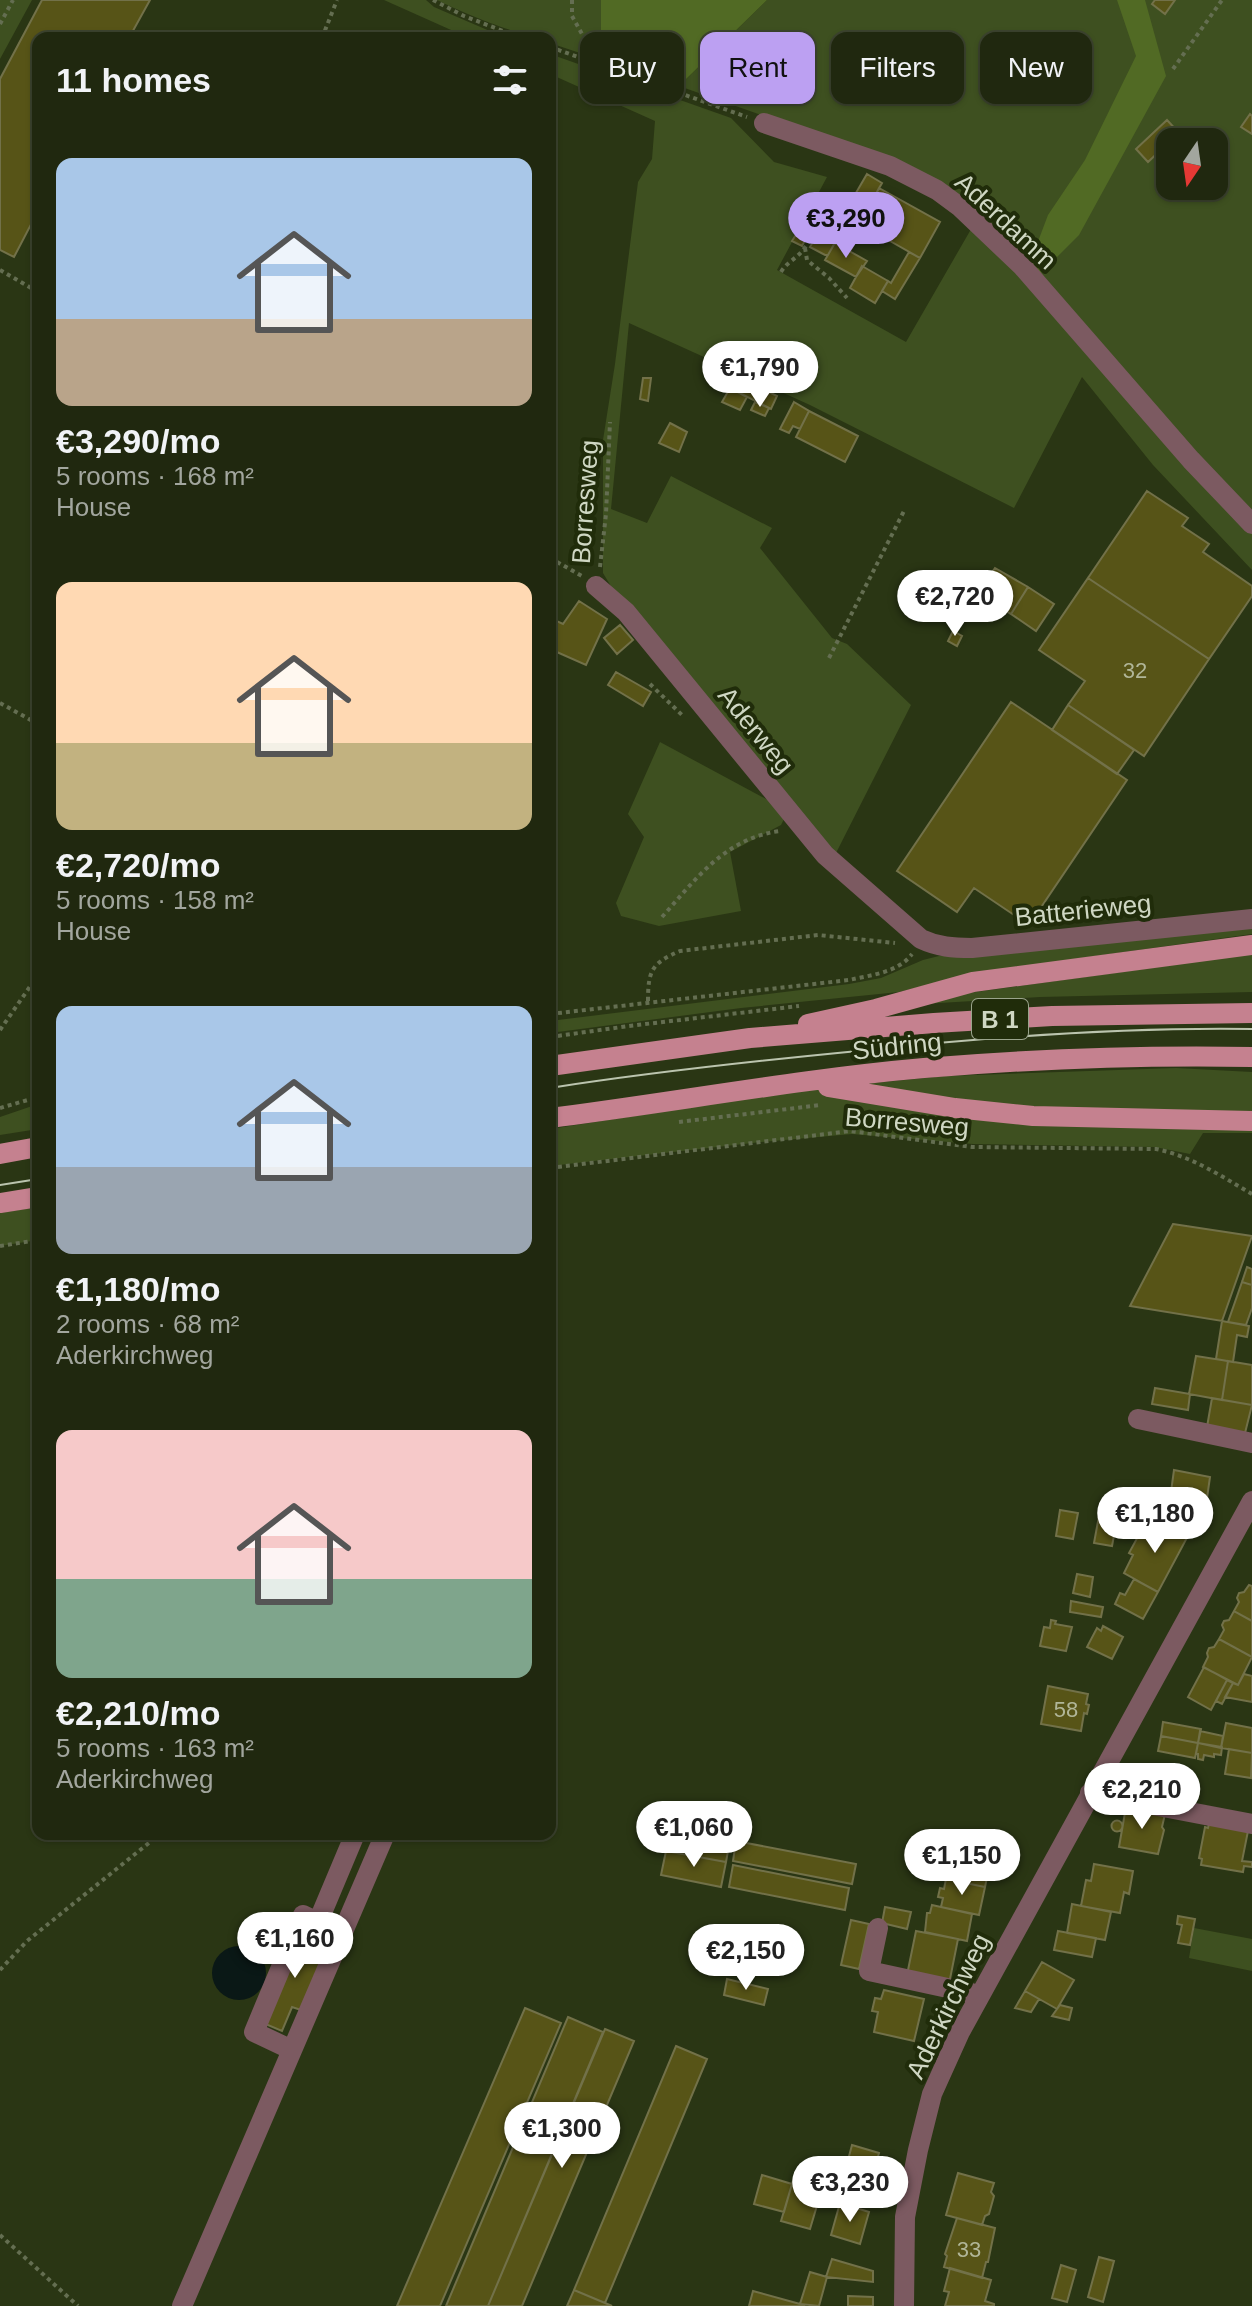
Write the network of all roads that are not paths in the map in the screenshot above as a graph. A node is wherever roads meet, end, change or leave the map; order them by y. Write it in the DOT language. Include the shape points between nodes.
graph roads {
  1 [pos="764,123"];
  2 [pos="1252,524"];
  3 [pos="596,586"];
  4 [pos="1252,919"];
  5 [pos="921,939"];
  6 [pos="1252,945"];
  7 [pos="1252,1013"];
  8 [pos="750,1038"];
  9 [pos="1252,1057"];
  10 [pos="556,1065"];
  11 [pos="800,1083"];
  12 [pos="556,1117"];
  13 [pos="1252,1121"];
  14 [pos="32,1148"];
  15 [pos="0,1154"];
  16 [pos="32,1198"];
  17 [pos="0,1203"];
  18 [pos="1138,1419"];
  19 [pos="1252,1443"];
  20 [pos="1252,1501"];
  21 [pos="1090,1793"];
  22 [pos="1252,1824"];
  23 [pos="352,1840"];
  24 [pos="382,1840"];
  25 [pos="318,1922"];
  26 [pos="878,1928"];
  27 [pos="342,1934"];
  28 [pos="980,1995"];
  29 [pos="292,2050"];
  30 [pos="182,2306"];
  31 [pos="904,2306"];
  1 -- 2 [label="street, Aderdamm" via="890,166 960,207 1022,266"];
  3 -- 5 [label="street, Aderweg" via="626,612 825,855"];
  4 -- 5 [label="street, Batterieweg" via="972,948"];
  6 -- 8 [label="main road" via="973,982"];
  7 -- 8 [label="main road, Südring / B 1" via="1052,1016"];
  8 -- 10 [label="main road, Südring / B 1"];
  9 -- 11 [label="main road, Südring / B 1" via="1053,1059"];
  11 -- 12 [label="main road, Südring / B 1"];
  11 -- 13 [label="main road" via="1033,1116"];
  14 -- 15 [label="main road"];
  16 -- 17 [label="main road"];
  18 -- 19 [label="street"];
  20 -- 21 [label="street, Aderkirchweg"];
  21 -- 22 [label="street"];
  21 -- 28 [label="street, Aderkirchweg"];
  23 -- 25 [label="street"];
  24 -- 27 [label="street"];
  25 -- 27 [label="street"];
  25 -- 29 [label="street" via="303,1915 254,2032"];
  26 -- 28 [label="street" via="869,1971"];
  27 -- 29 [label="street"];
  28 -- 31 [label="street, Aderkirchweg" via="932,2094 918,2150 905,2217"];
  29 -- 30 [label="street"];
}
